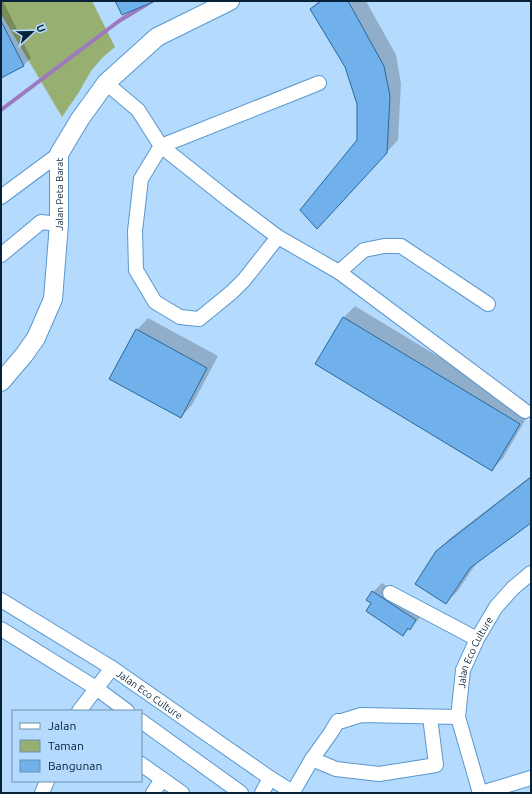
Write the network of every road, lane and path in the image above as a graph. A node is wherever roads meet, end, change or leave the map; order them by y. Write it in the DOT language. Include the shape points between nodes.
graph roads {
  1 [pos="230,1"];
  2 [pos="106,83"];
  3 [pos="319,83"];
  4 [pos="161,146"];
  5 [pos="59,154"];
  6 [pos="1,197"];
  7 [pos="59,224"];
  8 [pos="278,237"];
  9 [pos="1,255"];
  10 [pos="339,272"];
  11 [pos="488,304"];
  12 [pos="1,382"];
  13 [pos="525,411"];
  14 [pos="531,573"];
  15 [pos="390,593"];
  16 [pos="1,600"];
  17 [pos="1,629"];
  18 [pos="478,639"];
  19 [pos="112,668"];
  20 [pos="96,688"];
  21 [pos="80,710"];
  22 [pos="126,710"];
  23 [pos="430,717"];
  24 [pos="458,718"];
  25 [pos="142,722"];
  26 [pos="312,759"];
  27 [pos="142,765"];
  28 [pos="270,778"];
  29 [pos="531,778"];
  30 [pos="162,779"];
  31 [pos="47,782"];
  32 [pos="42,793"];
  33 [pos="153,793"];
  34 [pos="182,793"];
  35 [pos="241,793"];
  36 [pos="262,793"];
  37 [pos="294,793"];
  38 [pos="480,793"];
  1 -- 2 [label="main road, Jalan Peta Barat" via="157,37"];
  2 -- 4 [label="street" via="138,110"];
  2 -- 5 [label="main road, Jalan Peta Barat"];
  3 -- 4 [label="street"];
  4 -- 8 [label="street"];
  4 -- 8 [label="street" via="141,179 135,231 136,270 155,302 180,317 199,319 244,280"];
  5 -- 6 [label="street"];
  5 -- 7 [label="main road, Jalan Peta Barat"];
  7 -- 9 [label="street" via="42,222"];
  7 -- 12 [label="main road, Jalan Peta Barat" via="53,299 36,338"];
  8 -- 10 [label="street"];
  10 -- 11 [label="street" via="364,250 401,246"];
  10 -- 13 [label="street"];
  14 -- 18 [label="street, Jalan Eco Culture" via="496,607"];
  15 -- 18 [label="street"];
  16 -- 19 [label="street, Jalan Eco Culture"];
  17 -- 20 [label="street"];
  18 -- 24 [label="street, Jalan Eco Culture" via="463,670"];
  19 -- 20 [label="street"];
  19 -- 28 [label="street, Jalan Eco Culture"];
  20 -- 21 [label="street"];
  20 -- 22 [label="street"];
  23 -- 24 [label="street"];
  23 -- 26 [label="street" via="361,715 338,721"];
  23 -- 26 [label="street" via="436,765 379,774 336,769"];
  24 -- 38 [label="street, Jalan Eco Culture"];
  25 -- 35 [label="street"];
  26 -- 37 [label="street"];
  27 -- 30 [label="street"];
  28 -- 36 [label="street"];
  28 -- 37 [label="street, Jalan Eco Culture"];
  29 -- 38 [label="street, Jalan Eco Culture"];
  30 -- 33 [label="street"];
  30 -- 34 [label="street"];
  31 -- 32 [label="street"];
}
